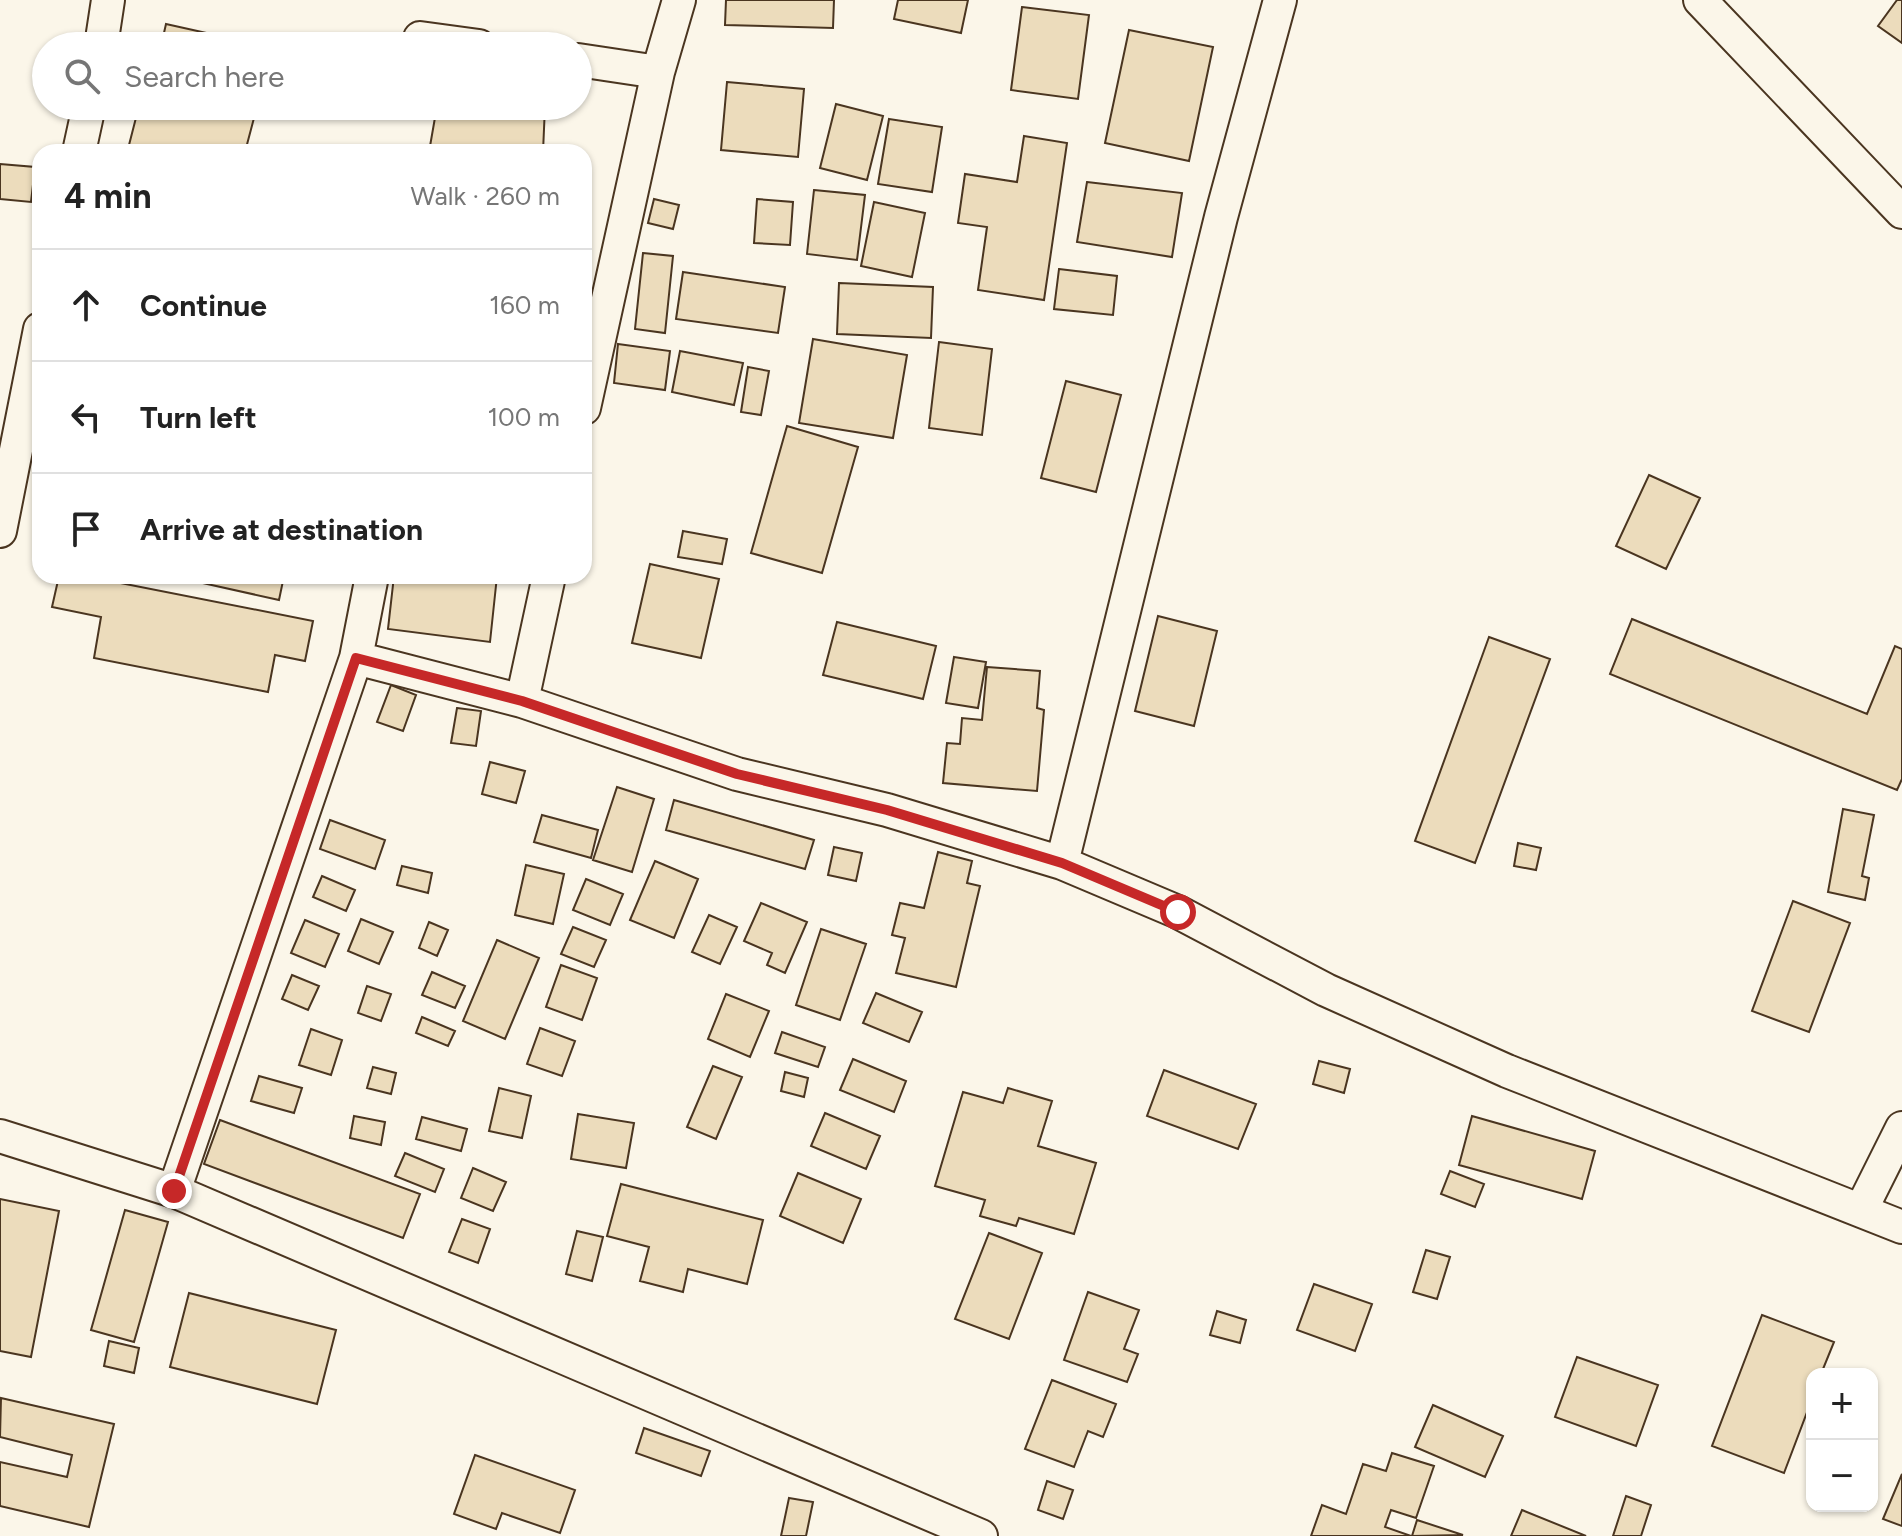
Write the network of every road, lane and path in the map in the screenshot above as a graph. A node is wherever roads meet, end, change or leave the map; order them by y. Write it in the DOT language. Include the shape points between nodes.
graph roads {
  1 [pos="108,0"];
  2 [pos="679,0"];
  3 [pos="1280,0"];
  4 [pos="1700,0"];
  5 [pos="103,32"];
  6 [pos="592,62"];
  7 [pos="658,72"];
  8 [pos="86,120"];
  9 [pos="81,144"];
  10 [pos="1902,212"];
  11 [pos="32,369"];
  12 [pos="592,372"];
  13 [pos="0,531"];
  14 [pos="370,584"];
  15 [pos="547,584"];
  16 [pos="356,658"];
  17 [pos="522,701"];
  18 [pos="1062,863"];
  19 [pos="1902,1128"];
  20 [pos="0,1136"];
  21 [pos="174,1191"];
  22 [pos="1861,1210"];
  23 [pos="1902,1227"];
  24 [pos="981,1536"];
  1 -- 5 [label="street"];
  2 -- 7 [label="street"];
  3 -- 18 [label="street" via="1221,217"];
  4 -- 10 [label="street"];
  6 -- 7 [label="street"];
  7 -- 12 [label="street"];
  8 -- 9 [label="street"];
  11 -- 13 [label="street"];
  14 -- 16 [label="street"];
  15 -- 17 [label="street"];
  16 -- 17 [label="street"];
  16 -- 21 [label="street"];
  17 -- 18 [label="street" via="737,774 887,810"];
  18 -- 22 [label="street" via="1178,912 1326,990 1507,1071"];
  19 -- 22 [label="street"];
  20 -- 21 [label="street"];
  21 -- 24 [label="street"];
  22 -- 23 [label="street"];
}
